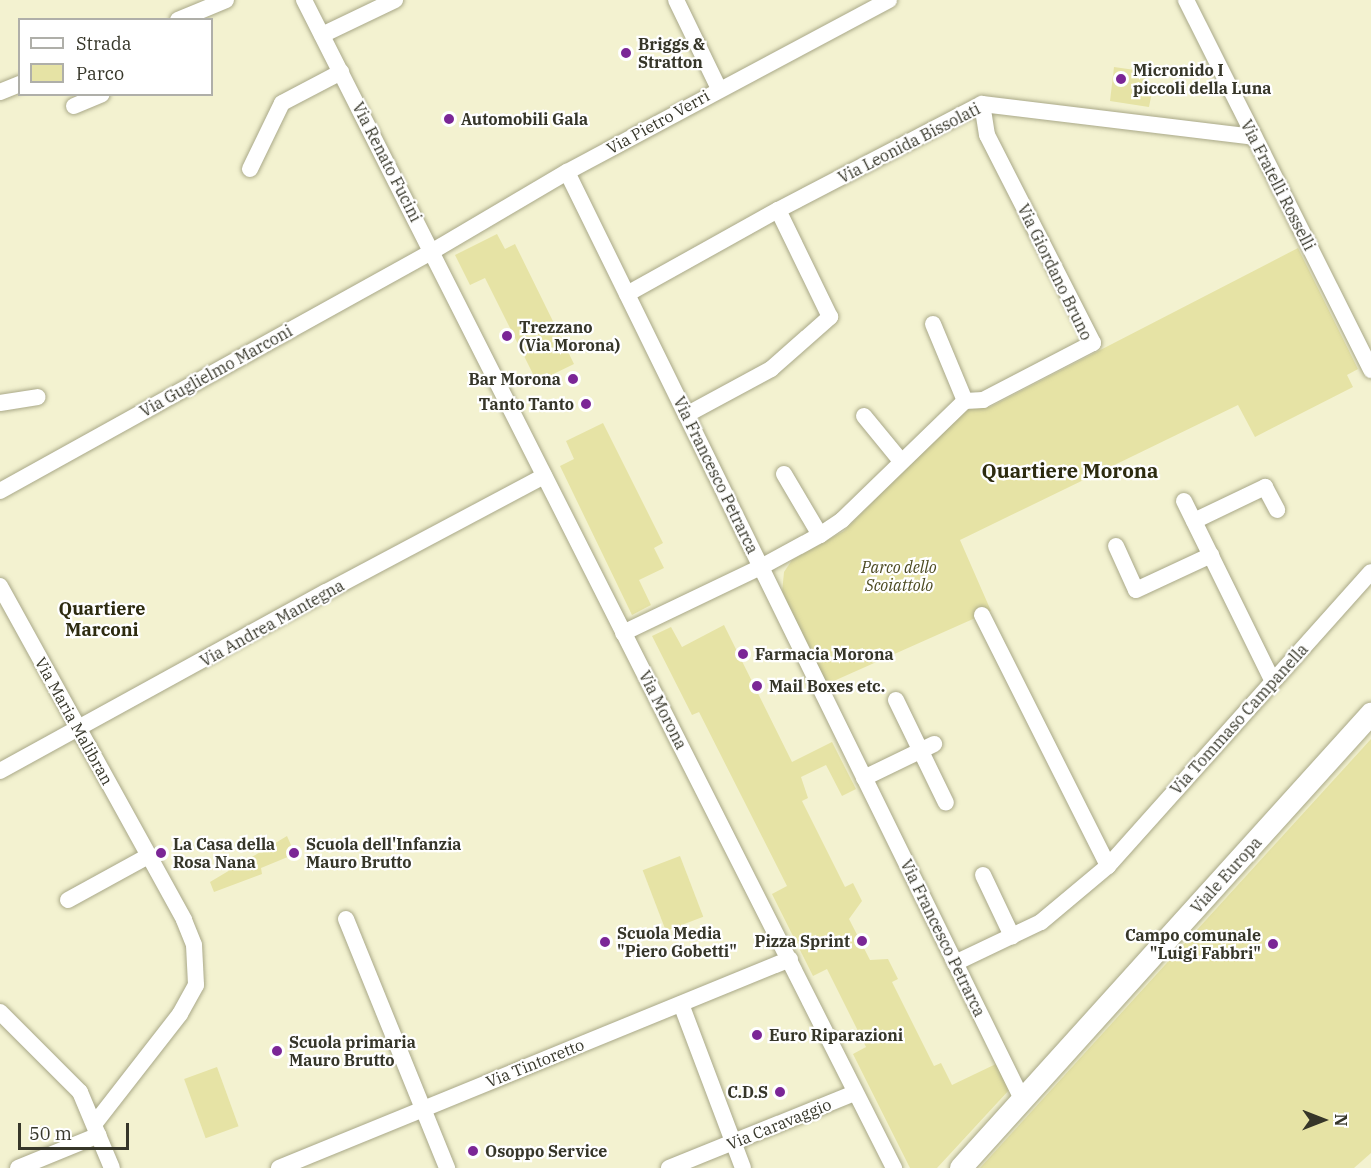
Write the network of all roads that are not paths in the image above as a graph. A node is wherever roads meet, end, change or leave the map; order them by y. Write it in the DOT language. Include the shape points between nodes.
graph roads {
  1 [pos="226,0"];
  2 [pos="304,0"];
  3 [pos="395,0"];
  4 [pos="676,0"];
  5 [pos="889,0"];
  6 [pos="1186,0"];
  7 [pos="204,15"];
  8 [pos="188,18"];
  9 [pos="322,35"];
  10 [pos="341,72"];
  11 [pos="18,85"];
  12 [pos="719,89"];
  13 [pos="0,92"];
  14 [pos="97,96"];
  15 [pos="982,104"];
  16 [pos="74,106"];
  17 [pos="1254,137"];
  18 [pos="250,169"];
  19 [pos="567,172"];
  20 [pos="778,210"];
  21 [pos="431,252"];
  22 [pos="627,294"];
  23 [pos="933,324"];
  24 [pos="1371,370"];
  25 [pos="38,397"];
  26 [pos="965,401"];
  27 [pos="0,403"];
  28 [pos="686,415"];
  29 [pos="864,416"];
  30 [pos="901,461"];
  31 [pos="784,474"];
  32 [pos="544,476"];
  33 [pos="0,490"];
  34 [pos="1184,501"];
  35 [pos="1277,510"];
  36 [pos="1194,522"];
  37 [pos="820,535"];
  38 [pos="1116,546"];
  39 [pos="1211,555"];
  40 [pos="761,567"];
  41 [pos="1371,572"];
  42 [pos="0,586"];
  43 [pos="982,615"];
  44 [pos="623,633"];
  45 [pos="1272,680"];
  46 [pos="896,700"];
  47 [pos="1371,714"];
  48 [pos="78,729"];
  49 [pos="927,747"];
  50 [pos="0,771"];
  51 [pos="864,778"];
  52 [pos="946,803"];
  53 [pos="148,856"];
  54 [pos="1108,866"];
  55 [pos="983,875"];
  56 [pos="68,900"];
  57 [pos="346,919"];
  58 [pos="1012,936"];
  59 [pos="790,959"];
  60 [pos="955,963"];
  61 [pos="681,1004"];
  62 [pos="0,1012"];
  63 [pos="855,1093"];
  64 [pos="1022,1099"];
  65 [pos="423,1109"];
  66 [pos="97,1129"];
  67 [pos="733,1143"];
  68 [pos="18,1168"];
  69 [pos="112,1168"];
  70 [pos="279,1168"];
  71 [pos="447,1168"];
  72 [pos="669,1168"];
  73 [pos="743,1168"];
  74 [pos="894,1168"];
  75 [pos="961,1168"];
  1 -- 7 [label="street"];
  2 -- 9 [label="street, Via Renato Fucini"];
  3 -- 9 [label="street"];
  4 -- 12 [label="street"];
  5 -- 12 [label="street, Via Pietro Verri"];
  6 -- 17 [label="street, Via Fratelli Rosselli"];
  7 -- 8 [label="street"];
  9 -- 10 [label="street, Via Renato Fucini"];
  10 -- 18 [label="street" via="282,103"];
  10 -- 21 [label="street, Via Renato Fucini"];
  11 -- 13 [label="street"];
  12 -- 19 [label="street, Via Pietro Verri"];
  14 -- 16 [label="street"];
  15 -- 17 [label="street, Via Leonida Bissolati"];
  15 -- 20 [label="street, Via Leonida Bissolati"];
  15 -- 26 [label="street, Via Giordano Bruno" via="987,135 1093,343 983,400"];
  17 -- 24 [label="street, Via Fratelli Rosselli"];
  19 -- 21 [label="street, Via Pietro Verri"];
  19 -- 22 [label="street, Via Francesco Petrarca"];
  20 -- 22 [label="street, Via Leonida Bissolati"];
  20 -- 28 [label="street" via="830,317 771,369"];
  21 -- 32 [label="street, Via Morona"];
  21 -- 33 [label="street, Via Guglielmo Marconi"];
  22 -- 28 [label="street, Via Francesco Petrarca"];
  23 -- 26 [label="street"];
  25 -- 27 [label="street"];
  26 -- 30 [label="street"];
  28 -- 40 [label="street, Via Francesco Petrarca"];
  29 -- 30 [label="street"];
  30 -- 37 [label="street" via="842,520"];
  31 -- 37 [label="street"];
  32 -- 44 [label="street, Via Morona"];
  32 -- 48 [label="street, Via Andrea Mantegna"];
  34 -- 36 [label="street"];
  35 -- 36 [label="street" via="1265,487"];
  36 -- 39 [label="street"];
  37 -- 40 [label="street"];
  38 -- 39 [label="street" via="1136,590"];
  39 -- 45 [label="street"];
  40 -- 44 [label="street"];
  40 -- 51 [label="street, Via Francesco Petrarca"];
  41 -- 45 [label="street, Via Tommaso Campanella"];
  42 -- 48 [label="street, Via Maria Malibran"];
  43 -- 54 [label="street"];
  44 -- 59 [label="street, Via Morona"];
  45 -- 54 [label="street, Via Tommaso Campanella"];
  46 -- 49 [label="street"];
  47 -- 64 [label="main road, Viale Europa"];
  48 -- 50 [label="street, Via Andrea Mantegna"];
  48 -- 53 [label="street, Via Maria Malibran"];
  49 -- 51 [label="street"];
  49 -- 52 [label="street"];
  51 -- 60 [label="street, Via Francesco Petrarca"];
  53 -- 56 [label="street"];
  53 -- 66 [label="street, Via Maria Malibran" via="194,945 196,985 180,1014"];
  54 -- 58 [label="street, Via Tommaso Campanella" via="1041,922"];
  55 -- 58 [label="street"];
  57 -- 65 [label="street"];
  58 -- 60 [label="street, Via Tommaso Campanella"];
  59 -- 61 [label="street, Via Tintoretto"];
  59 -- 63 [label="street, Via Morona"];
  60 -- 64 [label="street, Via Francesco Petrarca"];
  61 -- 65 [label="street, Via Tintoretto"];
  61 -- 67 [label="street"];
  62 -- 66 [label="street" via="80,1092"];
  63 -- 67 [label="street, Via Caravaggio"];
  63 -- 74 [label="street, Via Morona"];
  64 -- 75 [label="main road, Viale Europa"];
  65 -- 70 [label="street, Via Tintoretto"];
  65 -- 71 [label="street"];
  66 -- 68 [label="street"];
  66 -- 69 [label="street"];
  67 -- 72 [label="street, Via Caravaggio"];
  67 -- 73 [label="street"];
}
